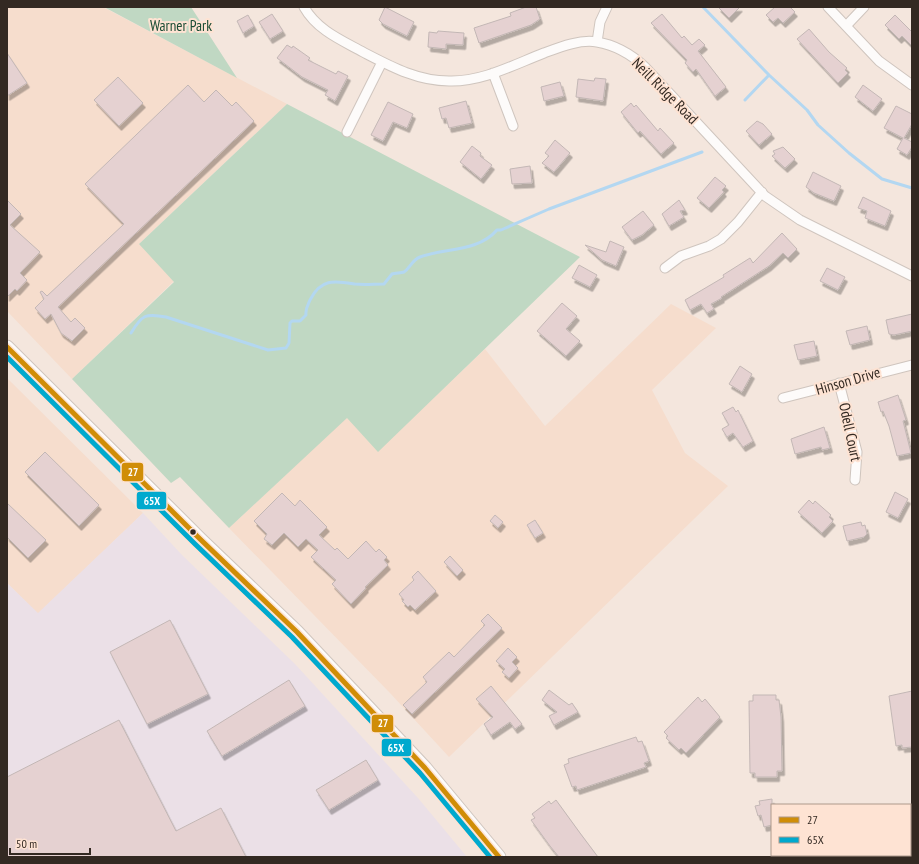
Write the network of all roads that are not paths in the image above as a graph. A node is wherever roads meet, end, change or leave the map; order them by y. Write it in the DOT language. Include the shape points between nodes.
graph roads {
  1 [pos="304,7"];
  2 [pos="607,7"];
  3 [pos="828,7"];
  4 [pos="864,7"];
  5 [pos="846,26"];
  6 [pos="597,42"];
  7 [pos="382,62"];
  8 [pos="493,73"];
  9 [pos="912,85"];
  10 [pos="513,126"];
  11 [pos="347,132"];
  12 [pos="762,192"];
  13 [pos="665,268"];
  14 [pos="912,276"];
  15 [pos="7,347"];
  16 [pos="912,364"];
  17 [pos="839,383"];
  18 [pos="783,398"];
  19 [pos="855,480"];
  20 [pos="499,857"];
  1 -- 7 [label="street, Neill Ridge Road" via="322,29"];
  2 -- 6 [label="street" via="600,22"];
  3 -- 5 [label="street"];
  4 -- 5 [label="street"];
  5 -- 9 [label="street" via="879,61"];
  6 -- 8 [label="street, Neill Ridge Road" via="554,49"];
  6 -- 12 [label="street, Neill Ridge Road" via="614,47 635,59"];
  7 -- 8 [label="street, Neill Ridge Road" via="412,75 437,81 465,80"];
  7 -- 11 [label="street"];
  8 -- 10 [label="street"];
  12 -- 13 [label="street" via="721,239 710,246 681,256"];
  12 -- 14 [label="street, Neill Ridge Road" via="800,220"];
  15 -- 20 [label="main road" via="320,655 425,768"];
  16 -- 17 [label="street, Hinson Drive"];
  17 -- 18 [label="street, Hinson Drive"];
  17 -- 19 [label="street, Odell Court" via="857,452"];
}
